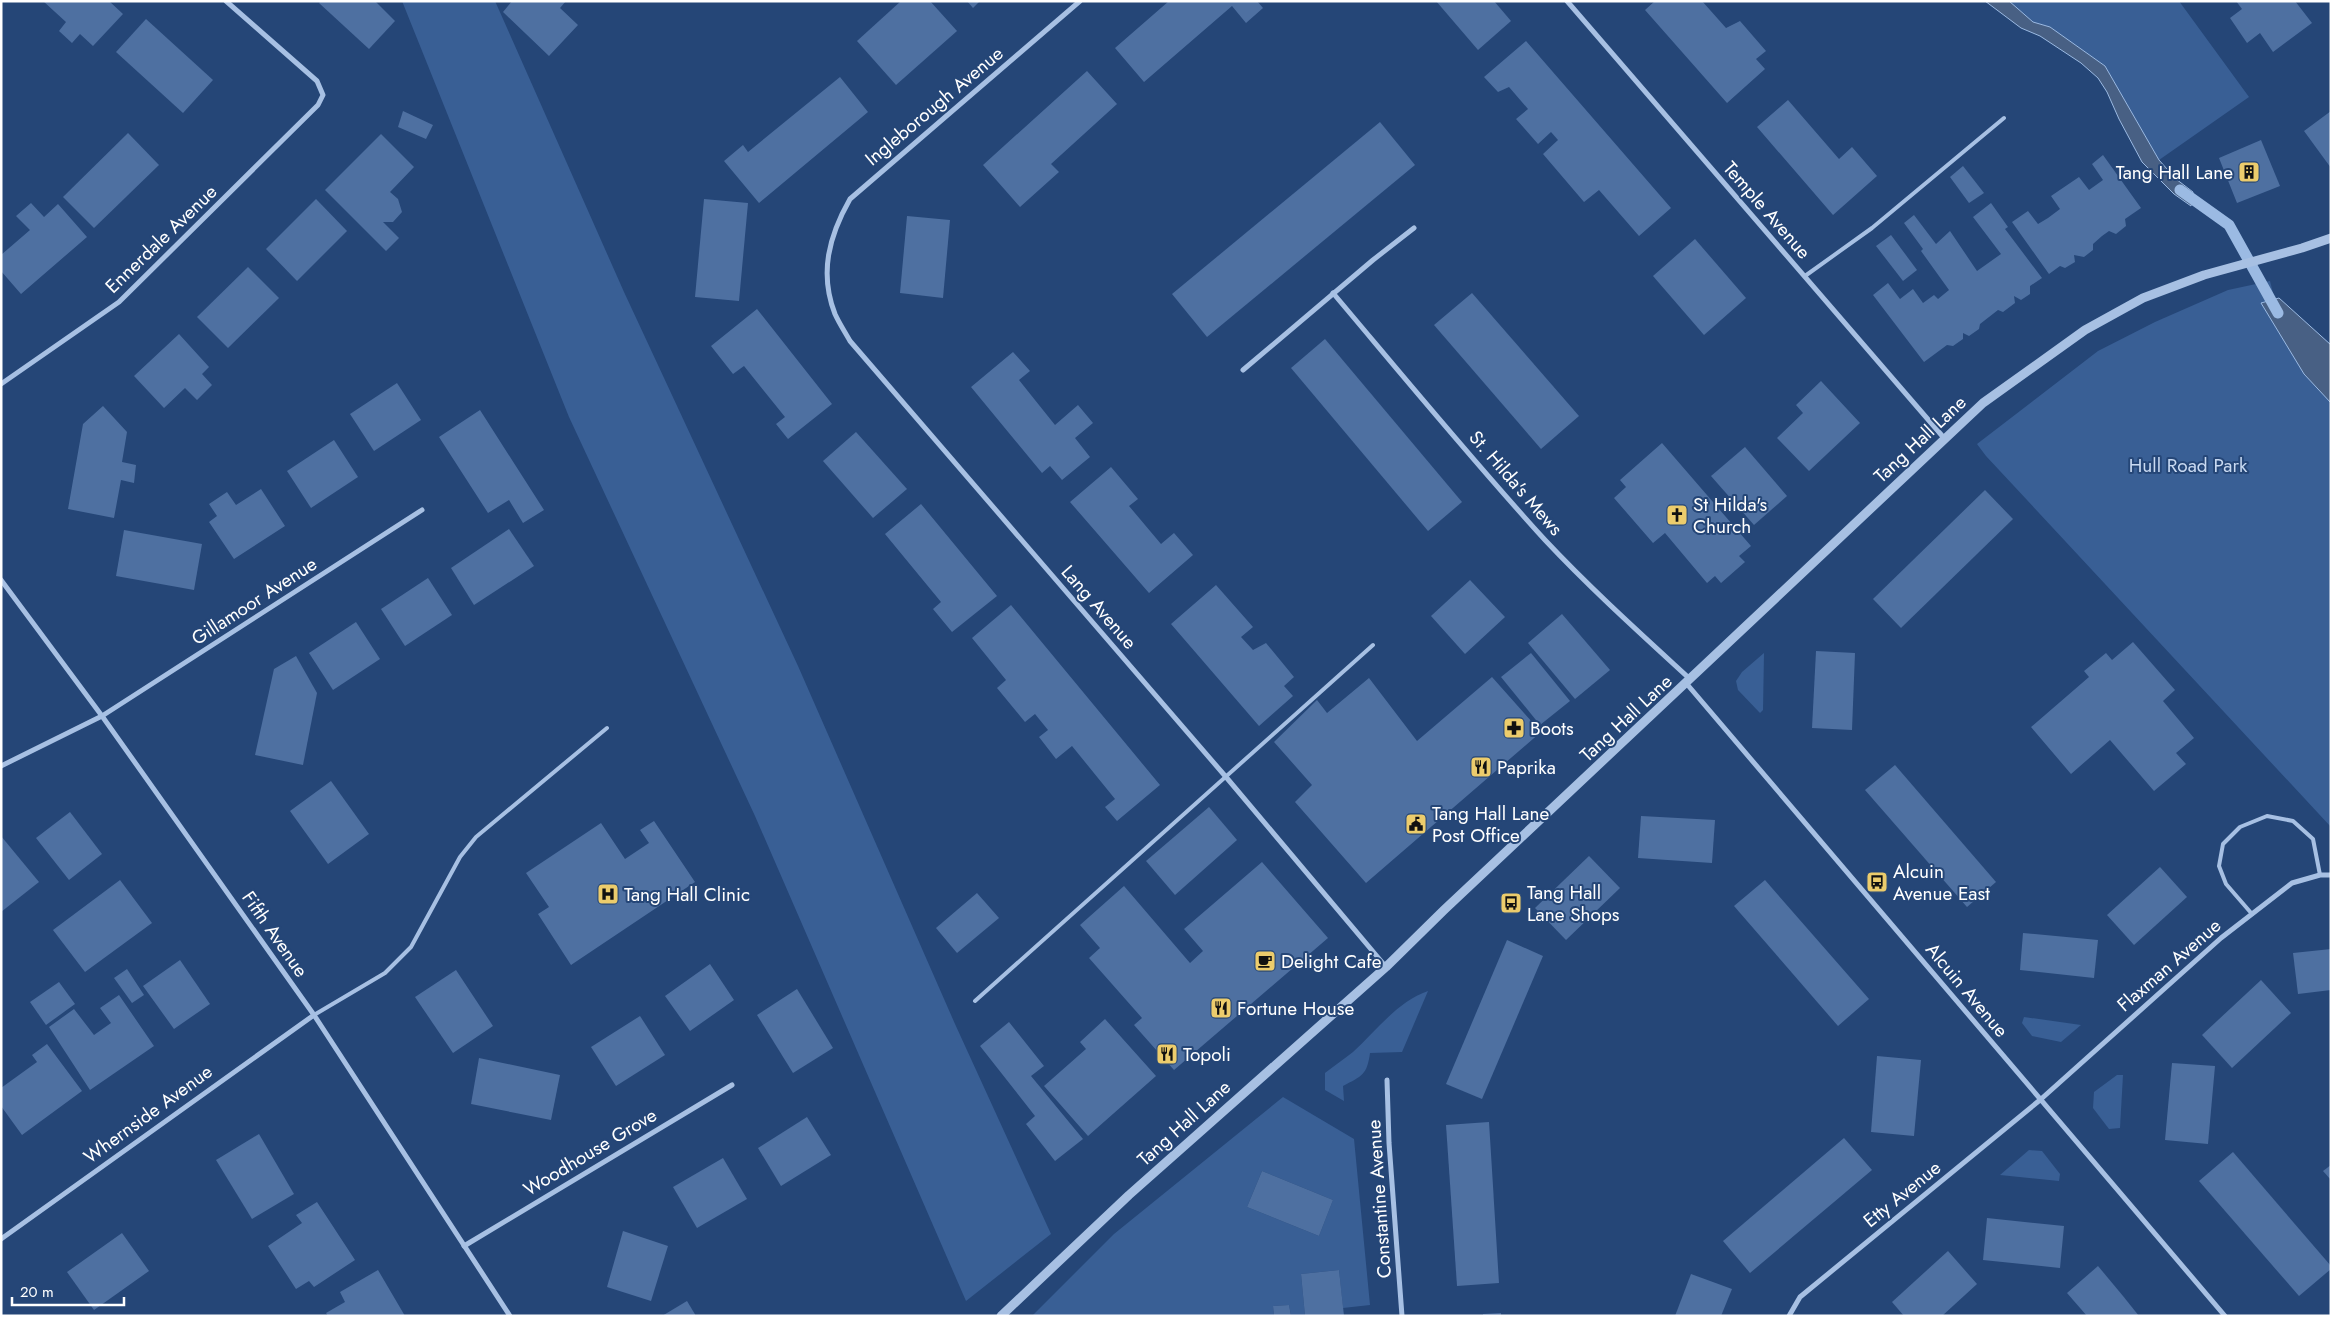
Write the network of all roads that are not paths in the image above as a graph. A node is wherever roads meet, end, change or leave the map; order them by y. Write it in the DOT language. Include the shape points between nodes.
graph roads {
  1 [pos="226,1"];
  2 [pos="1080,1"];
  3 [pos="1567,1"];
  4 [pos="2004,118"];
  5 [pos="1414,228"];
  6 [pos="2331,238"];
  7 [pos="829,250"];
  8 [pos="1805,276"];
  9 [pos="1333,293"];
  10 [pos="1243,370"];
  11 [pos="1,384"];
  12 [pos="1944,438"];
  13 [pos="422,510"];
  14 [pos="1,580"];
  15 [pos="1373,645"];
  16 [pos="1688,681"];
  17 [pos="102,716"];
  18 [pos="607,728"];
  19 [pos="1,766"];
  20 [pos="1226,777"];
  21 [pos="2320,875"];
  22 [pos="2331,875"];
  23 [pos="2252,914"];
  24 [pos="1386,967"];
  25 [pos="974,1001"];
  26 [pos="314,1015"];
  27 [pos="1387,1080"];
  28 [pos="732,1085"];
  29 [pos="2040,1100"];
  30 [pos="1,1239"];
  31 [pos="464,1246"];
  32 [pos="510,1316"];
  33 [pos="1002,1316"];
  34 [pos="1402,1316"];
  35 [pos="1789,1316"];
  36 [pos="2225,1316"];
  1 -- 11 [label="street, Ennerdale Avenue" via="317,81 323,94 318,105 119,302"];
  2 -- 7 [label="street, Ingleborough Avenue" via="850,199 836,223"];
  3 -- 8 [label="street, Temple Avenue"];
  4 -- 8 [label="lane" via="1872,228"];
  5 -- 9 [label="street"];
  6 -- 12 [label="street, Tang Hall Lane" via="2143,298 2085,330 1983,403"];
  7 -- 20 [label="street, Lang Avenue" via="827,279 835,314 850,341"];
  8 -- 12 [label="street, Temple Avenue"];
  9 -- 10 [label="street"];
  9 -- 16 [label="street, St. Hilda's Mews" via="1546,541"];
  12 -- 16 [label="street, Tang Hall Lane"];
  13 -- 17 [label="street, Gillamoor Avenue"];
  14 -- 17 [label="street, Fifth Avenue"];
  15 -- 20 [label="lane"];
  16 -- 24 [label="street, Tang Hall Lane"];
  16 -- 29 [label="street, Alcuin Avenue"];
  17 -- 19 [label="street, Gillamoor Avenue"];
  17 -- 26 [label="street, Fifth Avenue"];
  18 -- 26 [label="lane" via="476,838 460,857 411,947 385,973"];
  20 -- 24 [label="street, Lang Avenue"];
  20 -- 25 [label="lane"];
  21 -- 22 [label="street, Flaxman Avenue"];
  21 -- 23 [label="street, Flaxman Avenue" via="2292,883"];
  21 -- 23 [label="lane" via="2312,839 2293,821 2268,816 2240,826 2223,844 2219,866 2226,884"];
  23 -- 29 [label="street, Flaxman Avenue"];
  24 -- 33 [label="street, Tang Hall Lane" via="1129,1195"];
  26 -- 30 [label="street, Whernside Avenue"];
  26 -- 31 [label="street, Fifth Avenue"];
  27 -- 34 [label="street, Constantine Avenue"];
  28 -- 31 [label="street, Woodhouse Grove"];
  29 -- 35 [label="street, Etty Avenue" via="1800,1297"];
  29 -- 36 [label="street, Alcuin Avenue"];
  31 -- 32 [label="street, Fifth Avenue"];
}
